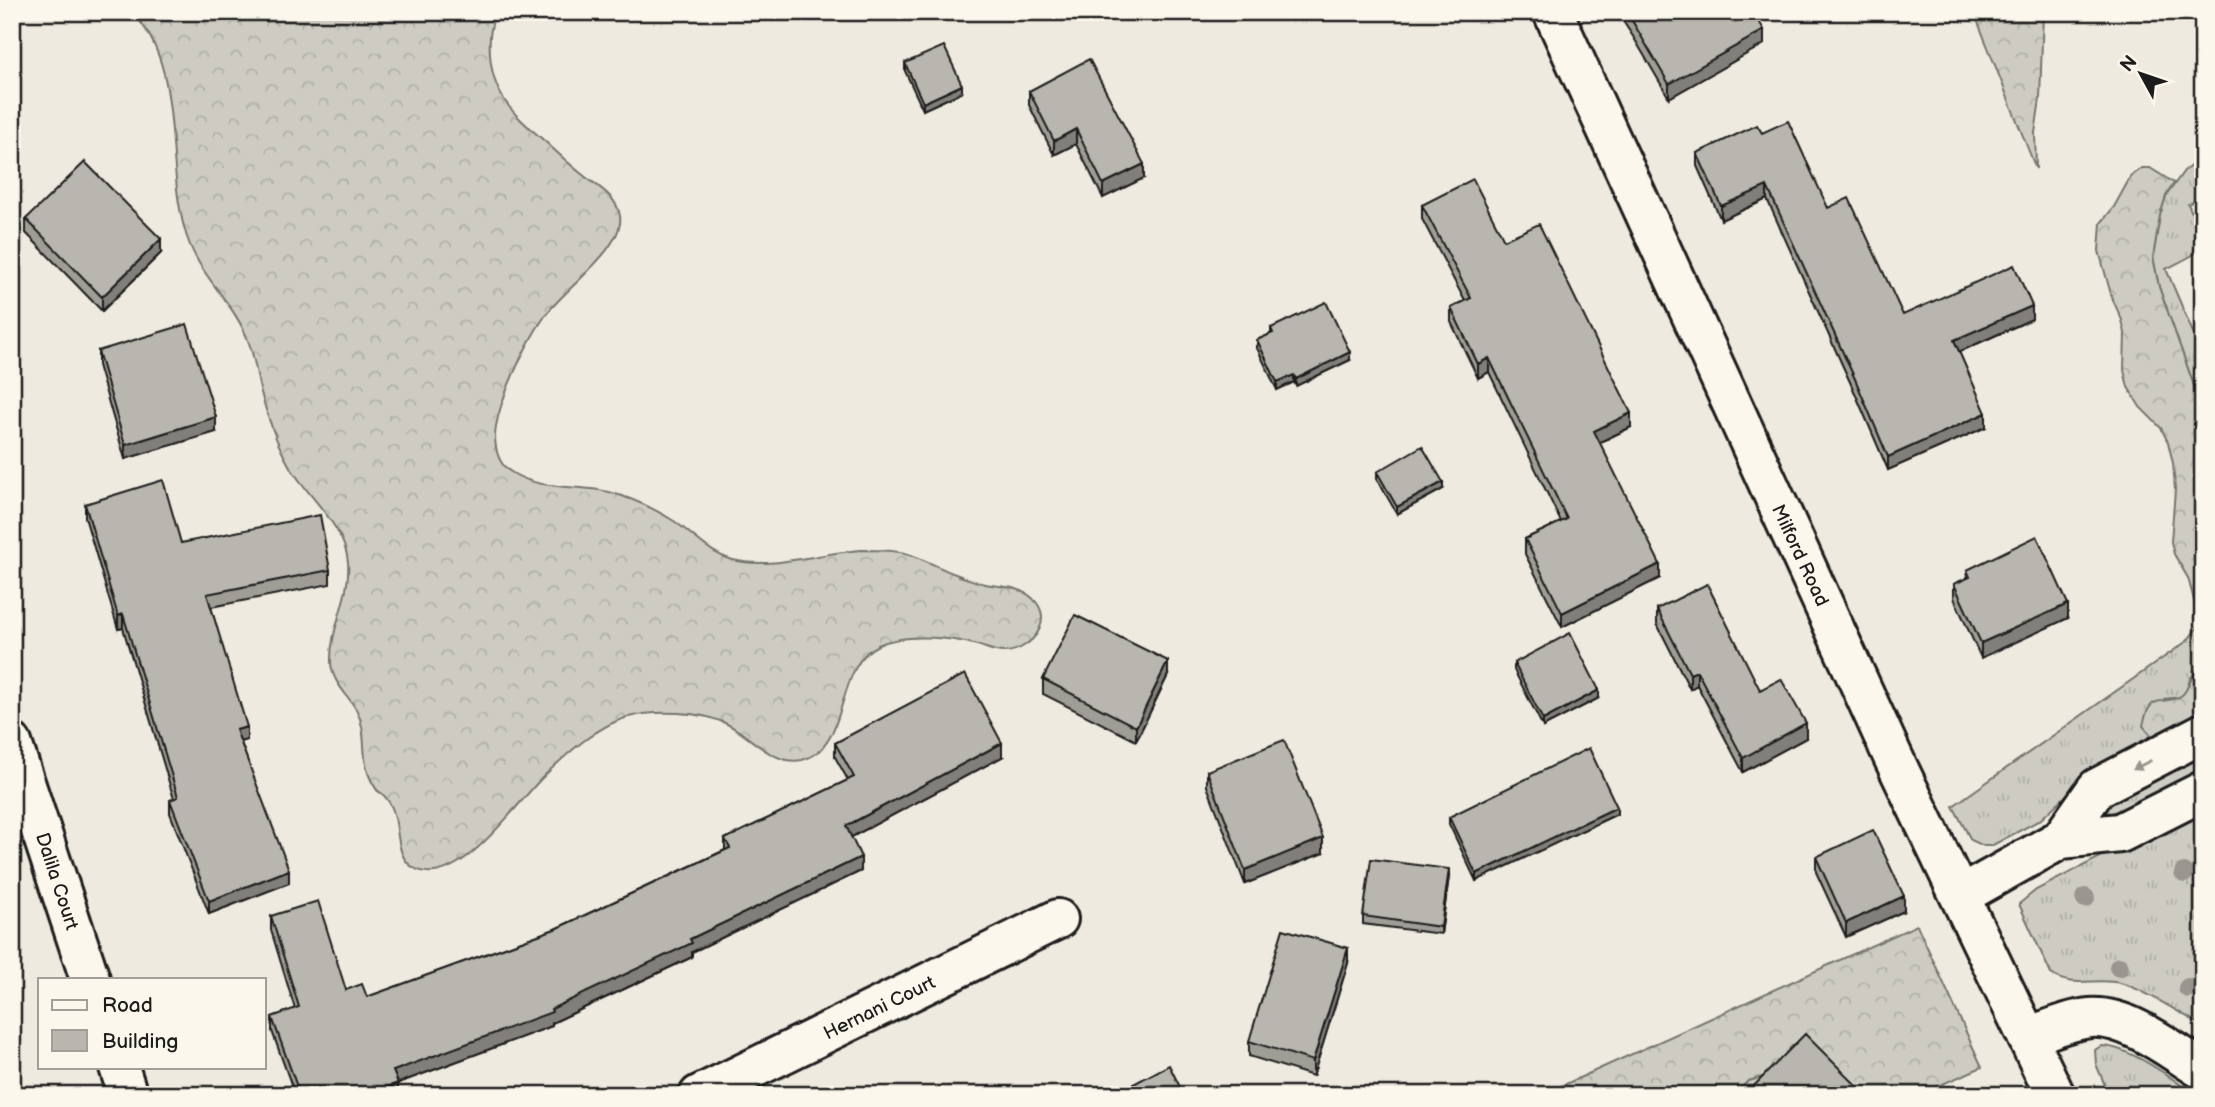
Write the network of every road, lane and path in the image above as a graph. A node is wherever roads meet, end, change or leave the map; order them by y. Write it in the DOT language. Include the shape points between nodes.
graph roads {
  1 [pos="1552,12"];
  2 [pos="2203,733"];
  3 [pos="12,743"];
  4 [pos="2203,791"];
  5 [pos="2062,839"];
  6 [pos="1959,896"];
  7 [pos="1058,919"];
  8 [pos="90,978"];
  9 [pos="2027,1037"];
  10 [pos="119,1068"];
  11 [pos="2203,1070"];
  12 [pos="128,1095"];
  13 [pos="699,1095"];
  14 [pos="2055,1095"];
  1 -- 6 [label="street, Milford Road"];
  2 -- 5 [label="street, one-way" via="2097,788"];
  3 -- 8 [label="street, Dalila Court"];
  4 -- 5 [label="street" via="2120,833"];
  5 -- 6 [label="street"];
  6 -- 9 [label="street, Milford Road"];
  7 -- 13 [label="street, Hernani Court"];
  9 -- 11 [label="street" via="2091,1018 2107,1019 2140,1031"];
  9 -- 14 [label="street, Milford Road"];
  10 -- 12 [label="street"];
}
